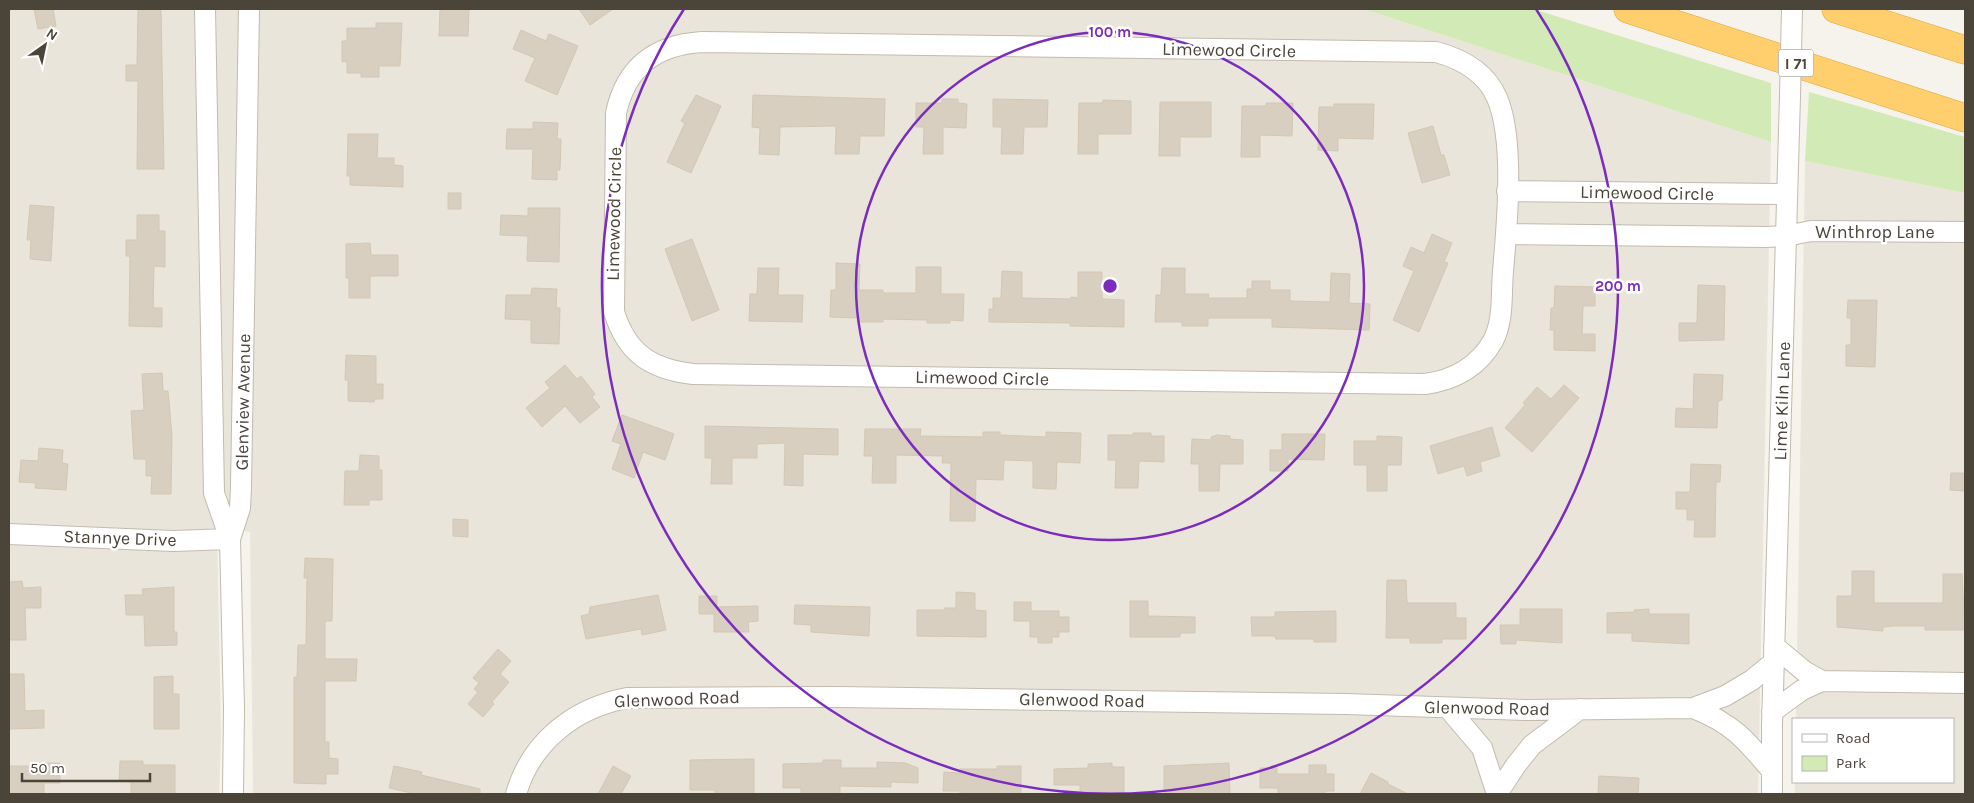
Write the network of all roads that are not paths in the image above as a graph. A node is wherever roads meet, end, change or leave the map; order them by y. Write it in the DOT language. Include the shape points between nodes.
graph roads {
  1 [pos="205,9"];
  2 [pos="249,9"];
  3 [pos="1628,9"];
  4 [pos="1792,9"];
  5 [pos="1836,9"];
  6 [pos="1965,50"];
  7 [pos="1965,118"];
  8 [pos="1507,191"];
  9 [pos="1786,194"];
  10 [pos="1965,232"];
  11 [pos="1507,234"];
  12 [pos="1786,236"];
  13 [pos="9,534"];
  14 [pos="230,540"];
  15 [pos="1774,654"];
  16 [pos="1822,681"];
  17 [pos="1965,683"];
  18 [pos="1448,708"];
  19 [pos="1693,708"];
  20 [pos="1580,709"];
  21 [pos="1772,712"];
  22 [pos="1772,771"];
  23 [pos="233,794"];
  24 [pos="516,794"];
  25 [pos="1497,794"];
  26 [pos="1772,794"];
  1 -- 14 [label="street" via="214,493"];
  2 -- 14 [label="street, Glenview Avenue" via="241,487 240,508"];
  3 -- 7 [label="highway, I 71"];
  4 -- 9 [label="street, Lime Kiln Lane, bridge"];
  5 -- 6 [label="highway"];
  8 -- 9 [label="street, Limewood Circle"];
  8 -- 11 [label="street, Limewood Circle"];
  8 -- 11 [label="street, Limewood Circle" via="1504,121 1497,98 1482,75 1467,63 1436,52 690,43 666,49 645,61 619,96 616,113 613,303 620,330 637,352 656,365 678,372 1425,384 1458,375 1474,365 1494,340 1501,318"];
  9 -- 12 [label="street, Lime Kiln Lane"];
  10 -- 12 [label="street, Winthrop Lane" via="1811,230"];
  11 -- 12 [label="street"];
  12 -- 15 [label="street, Lime Kiln Lane"];
  13 -- 14 [label="street, Stannye Drive"];
  14 -- 23 [label="street, Glenview Avenue"];
  15 -- 16 [label="street"];
  15 -- 19 [label="street, Glenwood Road" via="1752,680 1725,696"];
  15 -- 21 [label="street, Lime Kiln Lane"];
  16 -- 17 [label="street"];
  16 -- 21 [label="street" via="1802,690"];
  18 -- 20 [label="street, Glenwood Road"];
  18 -- 24 [label="street, Glenwood Road" via="908,698 626,698 582,712 557,729 528,765"];
  18 -- 25 [label="street" via="1482,748"];
  19 -- 20 [label="street, Glenwood Road"];
  19 -- 22 [label="street, Glenwood Road" via="1717,718 1734,730"];
  20 -- 25 [label="street" via="1532,746"];
  21 -- 22 [label="street, Lime Kiln Lane"];
  22 -- 26 [label="street, Lime Kiln Lane"];
}
